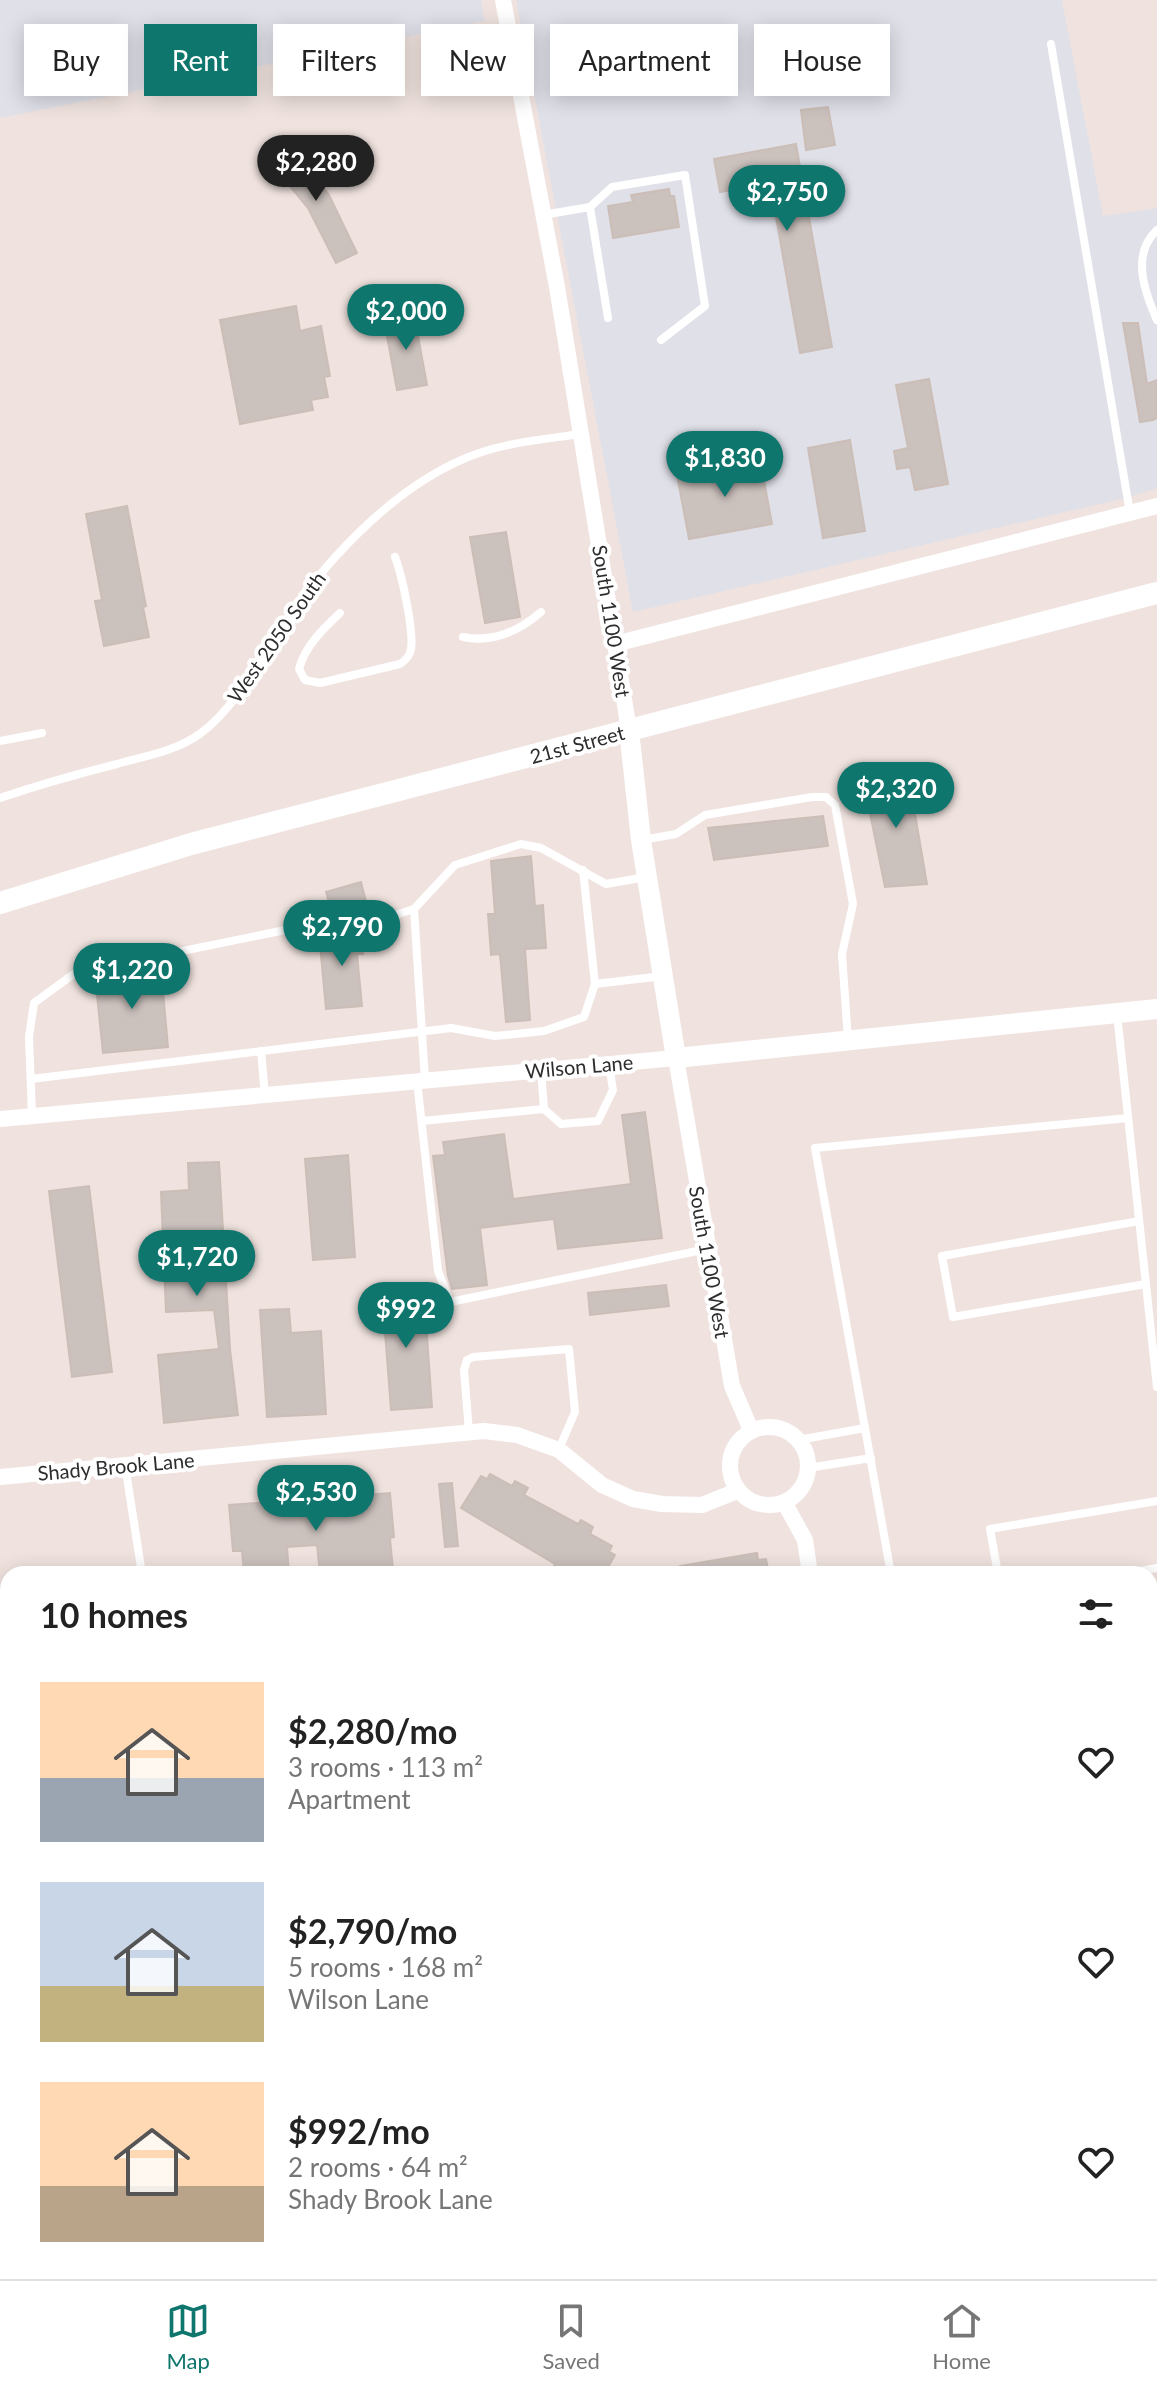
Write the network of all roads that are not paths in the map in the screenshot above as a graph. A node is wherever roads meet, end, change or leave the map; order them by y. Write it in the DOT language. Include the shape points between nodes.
graph roads {
  1 [pos="503,0"];
  2 [pos="1051,44"];
  3 [pos="590,207"];
  4 [pos="543,216"];
  5 [pos="1157,230"];
  6 [pos="608,318"];
  7 [pos="1157,320"];
  8 [pos="661,340"];
  9 [pos="581,434"];
  10 [pos="1157,506"];
  11 [pos="1130,514"];
  12 [pos="395,557"];
  13 [pos="1157,593"];
  14 [pos="541,612"];
  15 [pos="340,613"];
  16 [pos="463,637"];
  17 [pos="615,644"];
  18 [pos="629,730"];
  19 [pos="42,733"];
  20 [pos="0,741"];
  21 [pos="0,798"];
  22 [pos="641,840"];
  23 [pos="583,870"];
  24 [pos="647,877"];
  25 [pos="0,903"];
  26 [pos="414,909"];
  27 [pos="664,976"];
  28 [pos="595,984"];
  29 [pos="1157,1009"];
  30 [pos="1117,1013"];
  31 [pos="421,1032"];
  32 [pos="848,1040"];
  33 [pos="261,1051"];
  34 [pos="676,1058"];
  35 [pos="609,1064"];
  36 [pos="541,1070"];
  37 [pos="31,1079"];
  38 [pos="421,1080"];
  39 [pos="265,1095"];
  40 [pos="544,1109"];
  41 [pos="32,1116"];
  42 [pos="1128,1118"];
  43 [pos="0,1119"];
  44 [pos="422,1121"];
  45 [pos="1139,1221"];
  46 [pos="707,1249"];
  47 [pos="1146,1284"];
  48 [pos="1157,1387"];
  49 [pos="865,1428"];
  50 [pos="751,1430"];
  51 [pos="469,1432"];
  52 [pos="798,1440"];
  53 [pos="559,1450"];
  54 [pos="871,1458"];
  55 [pos="125,1465"];
  56 [pos="808,1468"];
  57 [pos="0,1477"];
  58 [pos="737,1491"];
  59 [pos="1157,1501"];
  60 [pos="784,1502"];
  61 [pos="141,1566"];
  62 [pos="809,1566"];
  63 [pos="890,1566"];
  64 [pos="997,1566"];
  1 -- 4 [label="street, South 1100 West"];
  2 -- 11 [label="lane"];
  3 -- 4 [label="lane"];
  3 -- 6 [label="lane"];
  3 -- 8 [label="lane" via="612,187 685,175 705,306"];
  4 -- 9 [label="street, South 1100 West"];
  5 -- 7 [label="lane" via="1141,256"];
  9 -- 17 [label="street, South 1100 West"];
  9 -- 21 [label="lane, West 2050 South" via="483,451 400,499 325,568 237,694 199,735 157,753"];
  10 -- 11 [label="street"];
  11 -- 17 [label="street"];
  12 -- 15 [label="lane" via="412,643 408,658 320,683 305,680 299,669 303,655"];
  13 -- 18 [label="main road, 21st Street"];
  14 -- 16 [label="lane" via="501,636"];
  17 -- 18 [label="street, South 1100 West"];
  18 -- 22 [label="street, South 1100 West"];
  18 -- 25 [label="main road, 21st Street" via="191,844"];
  19 -- 20 [label="lane"];
  22 -- 24 [label="street, South 1100 West"];
  22 -- 32 [label="lane" via="676,834 705,815 812,797 826,797 835,805 853,904 842,954"];
  23 -- 24 [label="lane" via="606,884"];
  23 -- 26 [label="lane" via="541,848 521,844 455,865"];
  23 -- 28 [label="lane"];
  24 -- 27 [label="street, South 1100 West"];
  26 -- 31 [label="lane"];
  26 -- 37 [label="lane" via="75,973 34,1003"];
  27 -- 28 [label="lane"];
  27 -- 34 [label="street, South 1100 West"];
  28 -- 31 [label="lane" via="584,1017 544,1031 495,1036 451,1028"];
  29 -- 30 [label="street, Wilson Lane"];
  30 -- 32 [label="street, Wilson Lane"];
  30 -- 42 [label="lane"];
  31 -- 33 [label="lane"];
  31 -- 38 [label="lane"];
  32 -- 34 [label="street, Wilson Lane"];
  33 -- 37 [label="lane"];
  33 -- 39 [label="lane"];
  34 -- 35 [label="street, Wilson Lane"];
  34 -- 46 [label="street, South 1100 West"];
  35 -- 36 [label="street, Wilson Lane"];
  35 -- 40 [label="lane" via="613,1090 598,1121 561,1124"];
  36 -- 38 [label="street, Wilson Lane"];
  36 -- 40 [label="lane"];
  37 -- 41 [label="lane"];
  38 -- 39 [label="street, Wilson Lane"];
  38 -- 44 [label="lane"];
  39 -- 41 [label="street, Wilson Lane"];
  40 -- 44 [label="lane"];
  41 -- 43 [label="street, Wilson Lane"];
  42 -- 45 [label="lane"];
  42 -- 49 [label="lane" via="815,1148"];
  44 -- 46 [label="lane" via="438,1271 450,1302"];
  45 -- 47 [label="lane"];
  45 -- 47 [label="lane" via="942,1256 953,1317"];
  46 -- 50 [label="street, South 1100 West" via="732,1386"];
  47 -- 48 [label="lane"];
  49 -- 52 [label="lane"];
  49 -- 54 [label="lane"];
  50 -- 52 [label="street" via="772,1426"];
  50 -- 58 [label="street" via="732,1449 729,1463"];
  51 -- 53 [label="street, Shady Brook Lane" via="517,1435"];
  51 -- 53 [label="lane" via="467,1360 569,1349 575,1412"];
  51 -- 55 [label="street, Shady Brook Lane"];
  52 -- 56 [label="street"];
  53 -- 58 [label="street, Shady Brook Lane" via="602,1485 633,1499 702,1505"];
  54 -- 56 [label="lane"];
  54 -- 63 [label="lane"];
  55 -- 57 [label="street, Shady Brook Lane"];
  55 -- 61 [label="lane"];
  56 -- 60 [label="street" via="800,1489"];
  58 -- 60 [label="street" via="762,1505"];
  59 -- 64 [label="lane" via="990,1529"];
  60 -- 62 [label="street" via="805,1540"];
}
